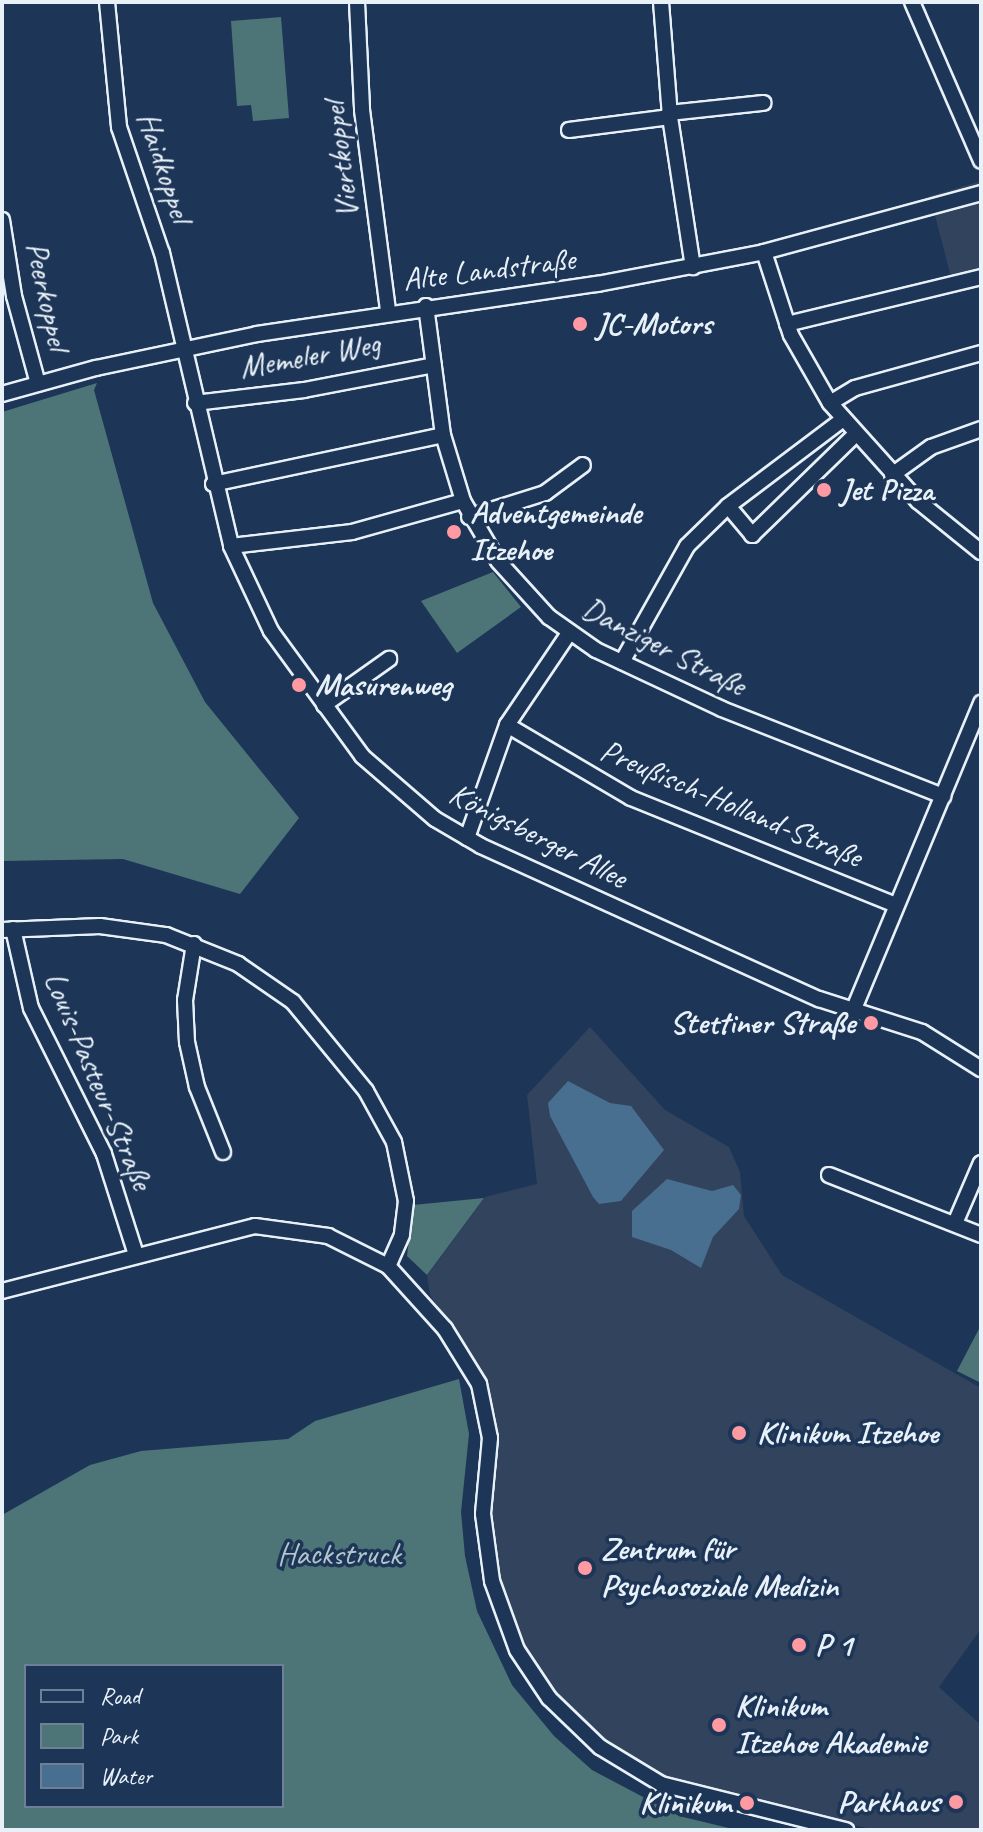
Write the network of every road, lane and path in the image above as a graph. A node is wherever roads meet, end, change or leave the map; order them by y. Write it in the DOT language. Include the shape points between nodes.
graph roads {
  1 [pos="107,2"];
  2 [pos="357,2"];
  3 [pos="661,2"];
  4 [pos="912,2"];
  5 [pos="763,103"];
  6 [pos="669,115"];
  7 [pos="569,130"];
  8 [pos="981,161"];
  9 [pos="981,193"];
  10 [pos="2,220"];
  11 [pos="764,252"];
  12 [pos="693,267"];
  13 [pos="981,277"];
  14 [pos="426,306"];
  15 [pos="388,311"];
  16 [pos="787,324"];
  17 [pos="185,348"];
  18 [pos="981,353"];
  19 [pos="434,365"];
  20 [pos="38,384"];
  21 [pos="2,394"];
  22 [pos="195,403"];
  23 [pos="830,403"];
  24 [pos="842,420"];
  25 [pos="981,429"];
  26 [pos="443,435"];
  27 [pos="855,435"];
  28 [pos="583,465"];
  29 [pos="892,475"];
  30 [pos="213,484"];
  31 [pos="463,501"];
  32 [pos="728,506"];
  33 [pos="469,517"];
  34 [pos="231,546"];
  35 [pos="981,552"];
  36 [pos="569,633"];
  37 [pos="389,659"];
  38 [pos="622,662"];
  39 [pos="981,703"];
  40 [pos="324,705"];
  41 [pos="507,725"];
  42 [pos="943,796"];
  43 [pos="467,838"];
  44 [pos="896,905"];
  45 [pos="8,929"];
  46 [pos="194,944"];
  47 [pos="853,1011"];
  48 [pos="981,1069"];
  49 [pos="223,1152"];
  50 [pos="981,1163"];
  51 [pos="829,1175"];
  52 [pos="956,1221"];
  53 [pos="981,1235"];
  54 [pos="136,1255"];
  55 [pos="388,1266"];
  56 [pos="2,1291"];
  57 [pos="846,1830"];
  1 -- 17 [label="street, Haidkoppel" via="119,127 157,235"];
  2 -- 15 [label="street, Viertkoppel" via="362,110"];
  3 -- 6 [label="street"];
  4 -- 8 [label="street"];
  5 -- 6 [label="street"];
  6 -- 7 [label="street"];
  6 -- 12 [label="street"];
  9 -- 11 [label="street, Alte Landstraße"];
  10 -- 20 [label="street, Peerkoppel" via="14,296"];
  11 -- 12 [label="street, Alte Landstraße"];
  11 -- 16 [label="street"];
  12 -- 14 [label="street, Alte Landstraße"];
  13 -- 16 [label="street"];
  14 -- 15 [label="street, Alte Landstraße"];
  14 -- 19 [label="street, Danziger Straße"];
  15 -- 17 [label="street, Alte Landstraße"];
  16 -- 23 [label="street"];
  17 -- 20 [label="street, Alte Landstraße"];
  17 -- 22 [label="street, Königsberger Allee"];
  18 -- 23 [label="street" via="859,387"];
  19 -- 22 [label="street, Memeler Weg" via="304,390"];
  19 -- 26 [label="street, Danziger Straße"];
  20 -- 21 [label="street, Alte Landstraße"];
  22 -- 30 [label="street, Königsberger Allee"];
  23 -- 24 [label="street"];
  24 -- 27 [label="street"];
  24 -- 32 [label="street"];
  25 -- 29 [label="street" via="931,447"];
  26 -- 30 [label="street"];
  26 -- 31 [label="street, Danziger Straße"];
  27 -- 29 [label="street"];
  27 -- 32 [label="street" via="752,535"];
  28 -- 33 [label="street" via="545,493"];
  29 -- 35 [label="street"];
  30 -- 34 [label="street, Königsberger Allee"];
  31 -- 33 [label="street, Danziger Straße"];
  31 -- 34 [label="street" via="352,532"];
  32 -- 38 [label="street" via="687,546"];
  33 -- 36 [label="street, Danziger Straße" via="507,572"];
  34 -- 40 [label="street, Königsberger Allee" via="267,623"];
  36 -- 38 [label="street, Danziger Straße"];
  36 -- 41 [label="street"];
  37 -- 40 [label="street"];
  38 -- 42 [label="street, Danziger Straße" via="767,729"];
  39 -- 42 [label="street"];
  40 -- 43 [label="street, Königsberger Allee" via="362,756 407,797"];
  41 -- 43 [label="street"];
  41 -- 44 [label="street, Preußisch-Holland-Straße" via="631,798"];
  42 -- 44 [label="street"];
  43 -- 47 [label="street, Königsberger Allee"];
  44 -- 47 [label="street"];
  45 -- 46 [label="street" via="112,927"];
  45 -- 54 [label="street, Louis-Pasteur-Straße" via="31,1008 104,1154"];
  46 -- 49 [label="street" via="185,1000 187,1042 197,1087"];
  46 -- 55 [label="street" via="251,971 293,1002 331,1043 377,1107 394,1142 406,1195 402,1235"];
  47 -- 48 [label="street, Königsberger Allee" via="922,1032"];
  50 -- 52 [label="street"];
  51 -- 52 [label="street"];
  52 -- 53 [label="street"];
  54 -- 55 [label="street" via="220,1231 273,1226 344,1241"];
  54 -- 56 [label="street"];
  55 -- 57 [label="street" via="445,1329 479,1384 490,1438 483,1514 492,1581 517,1650 549,1698 600,1747 661,1784"];
}
